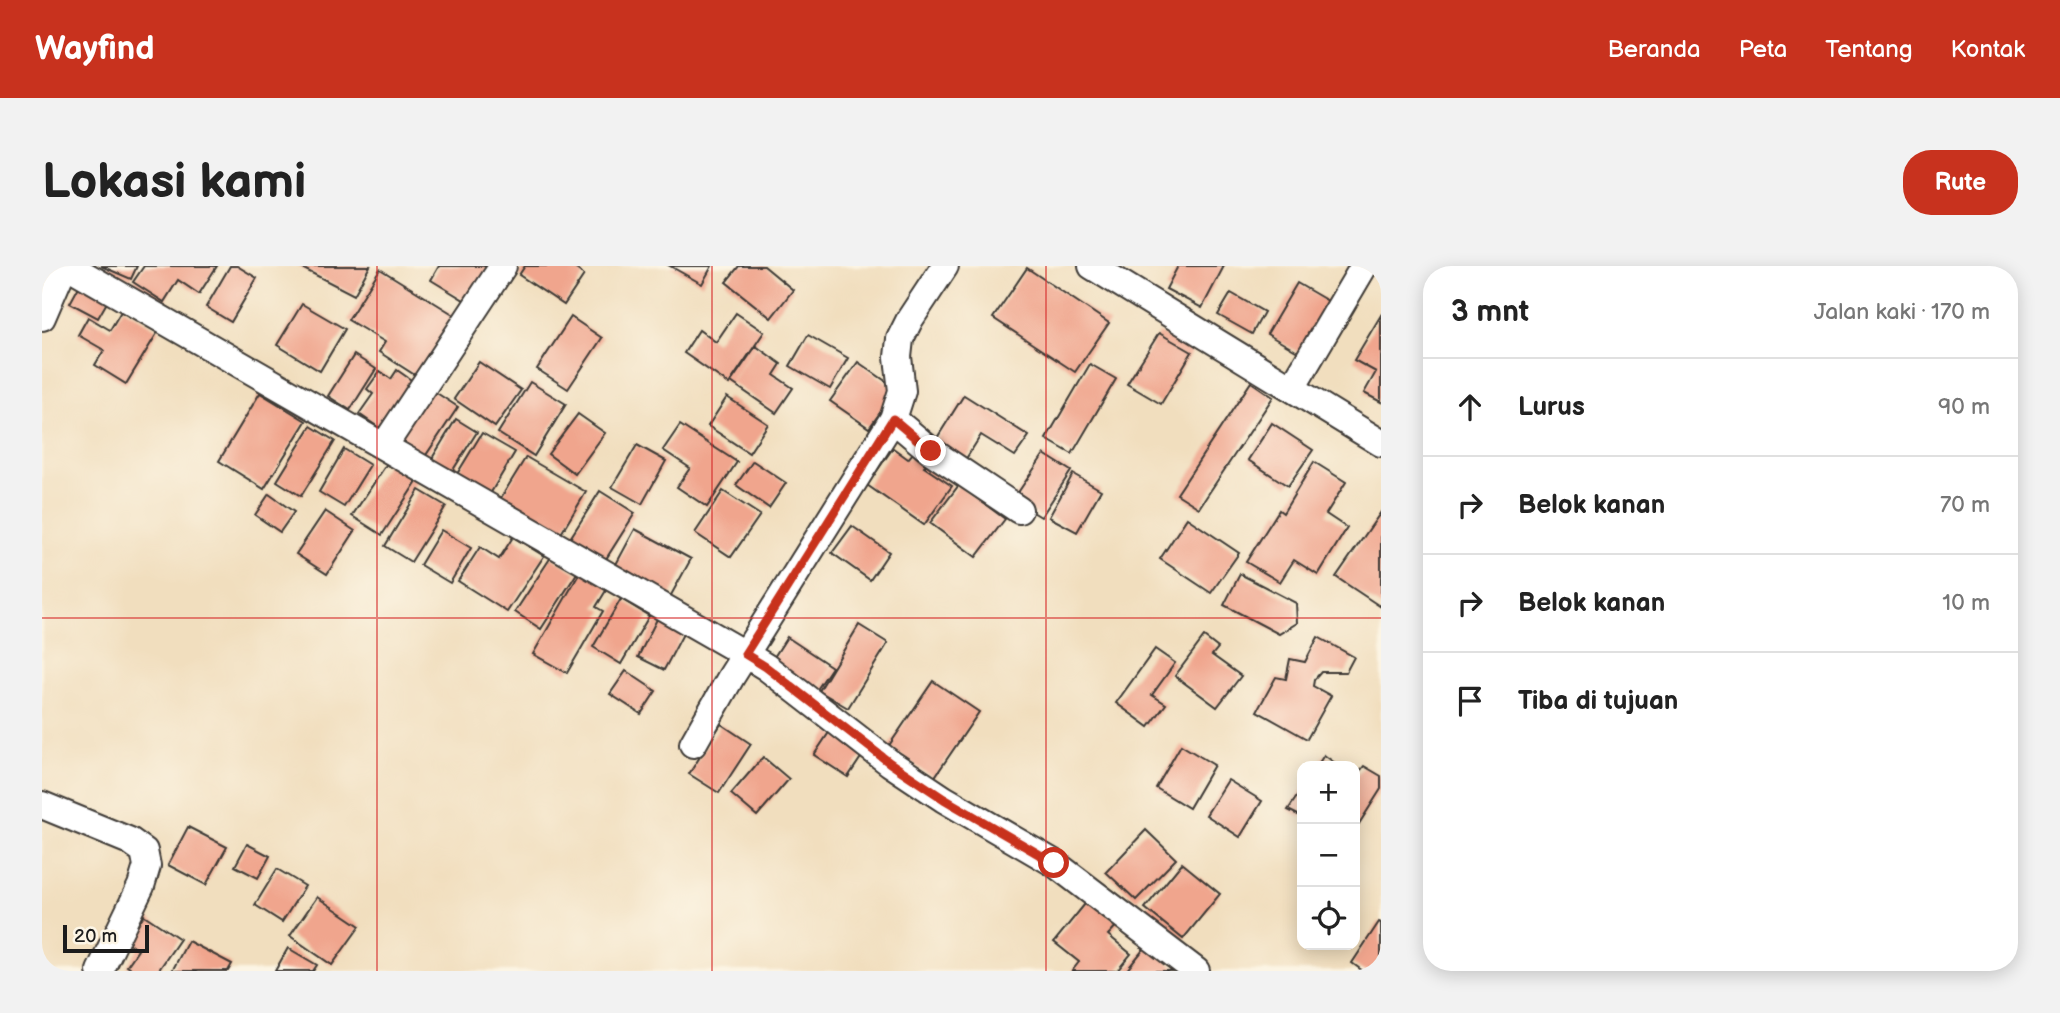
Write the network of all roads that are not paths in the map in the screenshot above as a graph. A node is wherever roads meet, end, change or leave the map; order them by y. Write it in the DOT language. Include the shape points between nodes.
graph roads {
  1 [pos="66,266"];
  2 [pos="503,266"];
  3 [pos="945,266"];
  4 [pos="1092,266"];
  5 [pos="1364,266"];
  6 [pos="42,317"];
  7 [pos="1292,388"];
  8 [pos="893,419"];
  9 [pos="1381,443"];
  10 [pos="384,446"];
  11 [pos="1019,510"];
  12 [pos="745,654"];
  13 [pos="692,744"];
  14 [pos="42,805"];
  15 [pos="100,971"];
  16 [pos="1196,971"];
  1 -- 6 [label="street"];
  1 -- 10 [label="street"];
  2 -- 10 [label="street"];
  3 -- 8 [label="street" via="900,339 902,391"];
  4 -- 7 [label="street"];
  5 -- 7 [label="street"];
  7 -- 9 [label="street"];
  8 -- 11 [label="street" via="931,451"];
  8 -- 12 [label="street"];
  10 -- 12 [label="street"];
  12 -- 13 [label="street"];
  12 -- 16 [label="street" via="890,763 1072,875"];
  14 -- 15 [label="street" via="144,851 147,866 141,886"];
}
